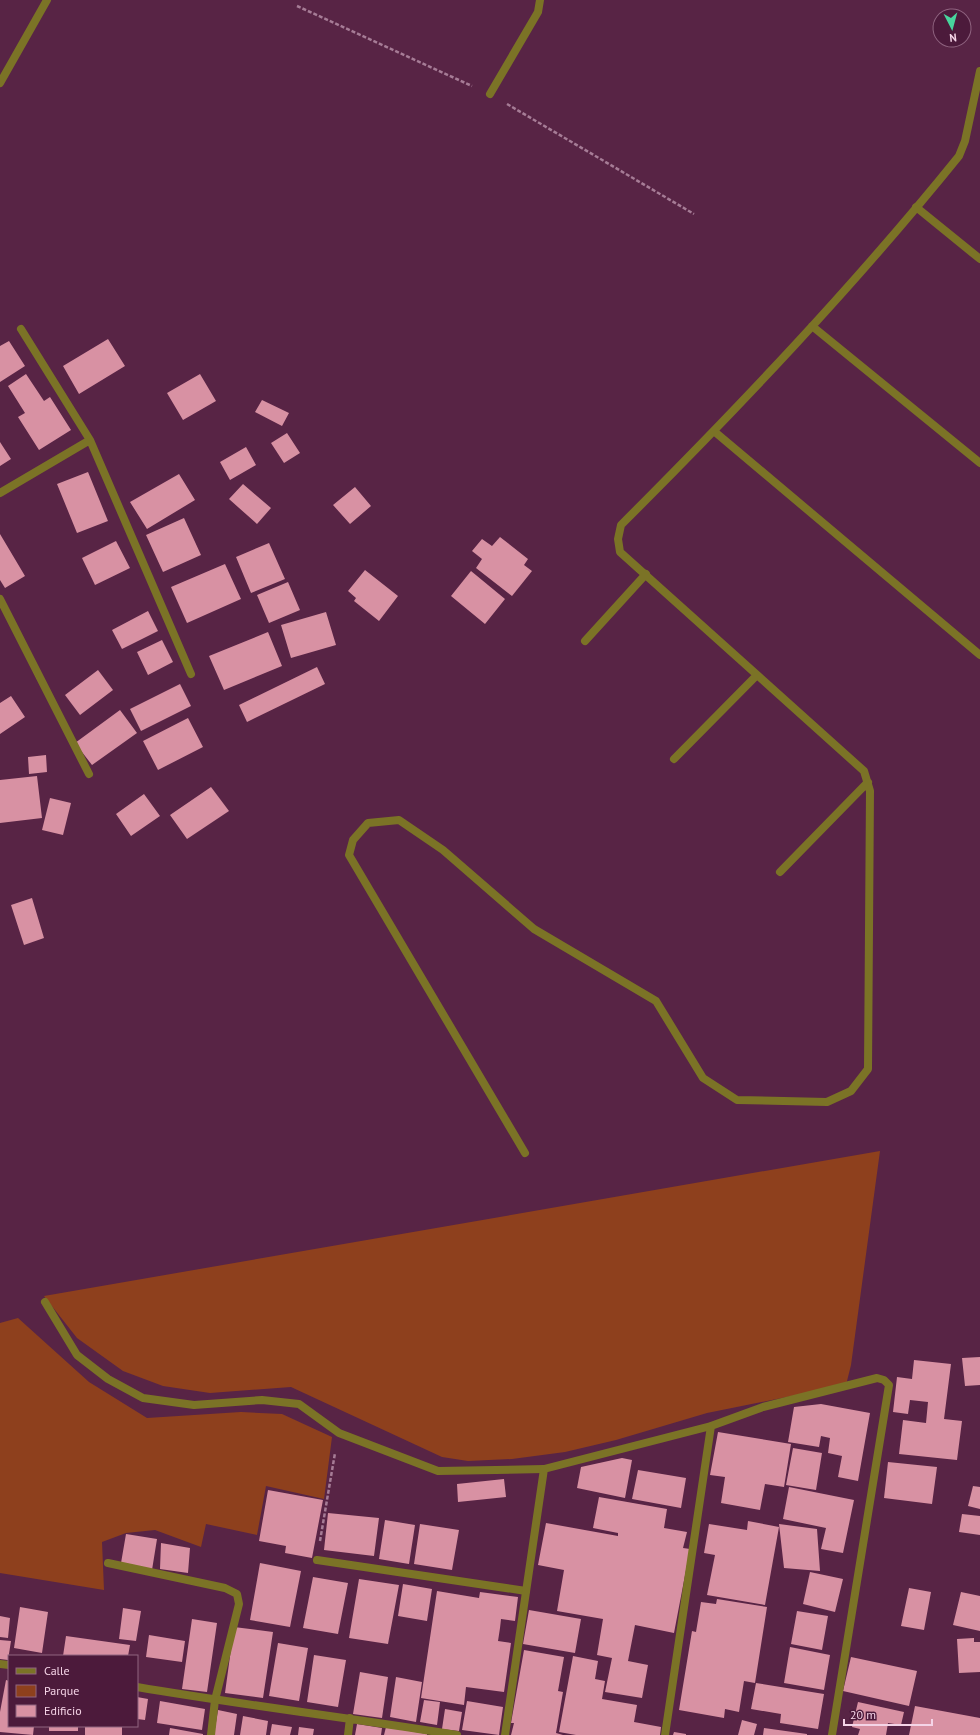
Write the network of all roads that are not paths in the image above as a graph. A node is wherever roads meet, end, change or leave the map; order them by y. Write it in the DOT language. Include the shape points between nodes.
graph roads {
  1 [pos="47,0"];
  2 [pos="540,0"];
  3 [pos="980,71"];
  4 [pos="0,83"];
  5 [pos="490,94"];
  6 [pos="916,207"];
  7 [pos="980,259"];
  8 [pos="812,326"];
  9 [pos="21,329"];
  10 [pos="715,432"];
  11 [pos="90,440"];
  12 [pos="980,462"];
  13 [pos="0,493"];
  14 [pos="646,574"];
  15 [pos="0,598"];
  16 [pos="585,641"];
  17 [pos="980,655"];
  18 [pos="191,674"];
  19 [pos="757,675"];
  20 [pos="674,759"];
  21 [pos="89,774"];
  22 [pos="868,782"];
  23 [pos="780,872"];
  24 [pos="525,1153"];
  25 [pos="45,1302"];
  26 [pos="711,1426"];
  27 [pos="544,1469"];
  28 [pos="317,1560"];
  29 [pos="108,1563"];
  30 [pos="526,1591"];
  31 [pos="138,1687"];
  32 [pos="215,1700"];
  33 [pos="350,1718"];
  34 [pos="211,1735"];
  35 [pos="348,1735"];
  36 [pos="458,1735"];
  37 [pos="505,1735"];
  38 [pos="665,1735"];
  39 [pos="832,1735"];
  1 -- 4 [label="street"];
  2 -- 5 [label="street" via="538,12"];
  3 -- 6 [label="street" via="965,141 959,156"];
  6 -- 7 [label="street"];
  6 -- 8 [label="street"];
  8 -- 10 [label="street"];
  8 -- 12 [label="street"];
  9 -- 11 [label="street"];
  10 -- 14 [label="street" via="621,525 618,539 620,552"];
  10 -- 17 [label="street"];
  11 -- 13 [label="street"];
  11 -- 18 [label="street"];
  14 -- 16 [label="street"];
  14 -- 19 [label="street"];
  15 -- 21 [label="street"];
  19 -- 20 [label="street"];
  19 -- 22 [label="street" via="864,771"];
  22 -- 23 [label="street"];
  22 -- 24 [label="street" via="868,1069 851,1092 827,1102 737,1100 703,1078 656,1001 534,929 443,850 399,820 368,823 353,840 349,855"];
  25 -- 27 [label="street" via="77,1355 108,1380 143,1398 194,1405 262,1400 299,1404 339,1433 438,1471"];
  26 -- 27 [label="street"];
  26 -- 38 [label="street"];
  26 -- 39 [label="street" via="763,1407 877,1378 889,1385"];
  27 -- 30 [label="street"];
  28 -- 30 [label="street"];
  29 -- 32 [label="street" via="224,1588 237,1594 239,1604"];
  30 -- 37 [label="street"];
  31 -- 32 [label="street"];
  32 -- 33 [label="street"];
  32 -- 34 [label="street"];
  33 -- 35 [label="street"];
  33 -- 36 [label="street"];
}
